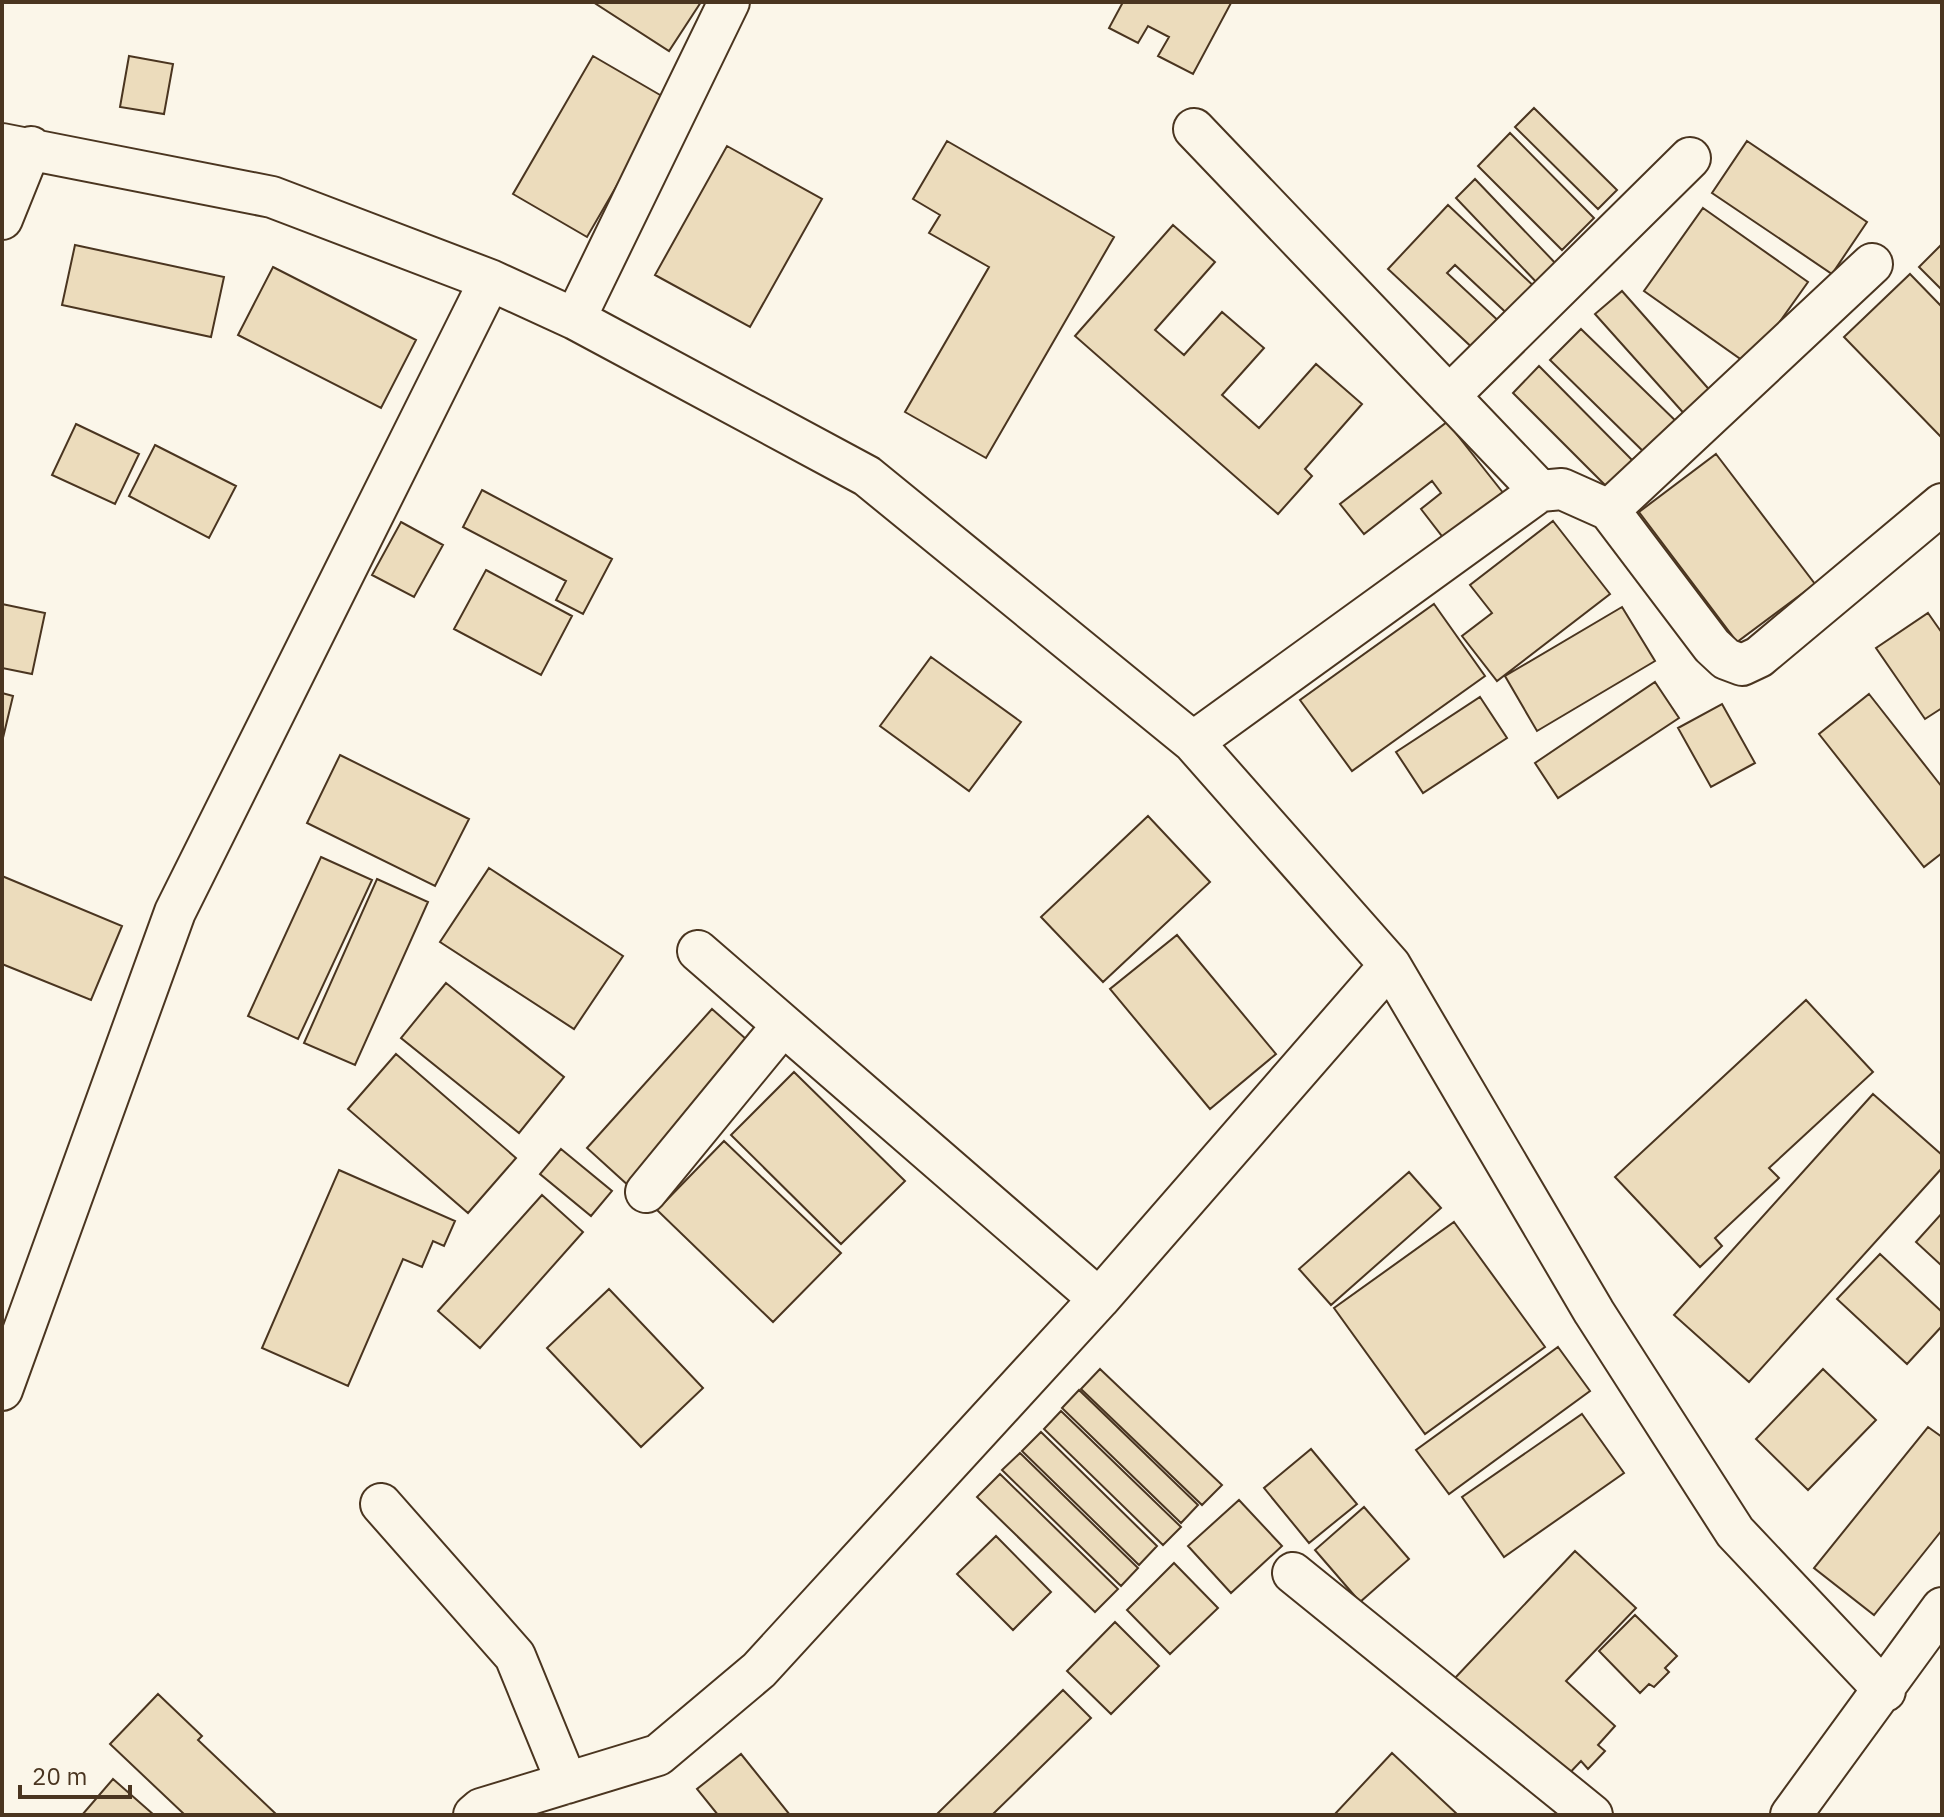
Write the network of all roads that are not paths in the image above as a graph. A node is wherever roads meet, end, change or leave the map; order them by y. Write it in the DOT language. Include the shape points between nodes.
graph roads {
  1 [pos="729,2"];
  2 [pos="1194,129"];
  3 [pos="16,146"];
  4 [pos="1690,158"];
  5 [pos="2,219"];
  6 [pos="1872,264"];
  7 [pos="490,280"];
  8 [pos="575,319"];
  9 [pos="1449,396"];
  10 [pos="1540,491"];
  11 [pos="1942,504"];
  12 [pos="1609,510"];
  13 [pos="1193,742"];
  14 [pos="698,951"];
  15 [pos="1390,965"];
  16 [pos="783,1025"];
  17 [pos="646,1192"];
  18 [pos="1099,1299"];
  19 [pos="2,1390"];
  20 [pos="381,1504"];
  21 [pos="1293,1573"];
  22 [pos="1942,1608"];
  23 [pos="1885,1691"];
  24 [pos="567,1783"];
  25 [pos="474,1815"];
  26 [pos="1592,1815"];
  27 [pos="1791,1815"];
  1 -- 8 [label="street"];
  2 -- 9 [label="street"];
  3 -- 5 [label="street"];
  3 -- 7 [label="street" via="272,197"];
  4 -- 9 [label="street"];
  6 -- 12 [label="street"];
  7 -- 8 [label="street"];
  7 -- 19 [label="street" via="175,912"];
  8 -- 13 [label="street" via="867,476"];
  9 -- 10 [label="street"];
  10 -- 12 [label="street" via="1562,489"];
  10 -- 13 [label="street"];
  11 -- 12 [label="street" via="1759,657 1742,665 1712,646"];
  13 -- 15 [label="street"];
  14 -- 16 [label="street"];
  15 -- 18 [label="street"];
  15 -- 23 [label="street" via="1594,1312 1735,1532"];
  16 -- 17 [label="street"];
  16 -- 18 [label="street"];
  18 -- 24 [label="street" via="759,1670 658,1755"];
  20 -- 24 [label="street" via="515,1656"];
  21 -- 26 [label="street"];
  22 -- 23 [label="street"];
  23 -- 27 [label="street"];
  24 -- 25 [label="street"];
}
